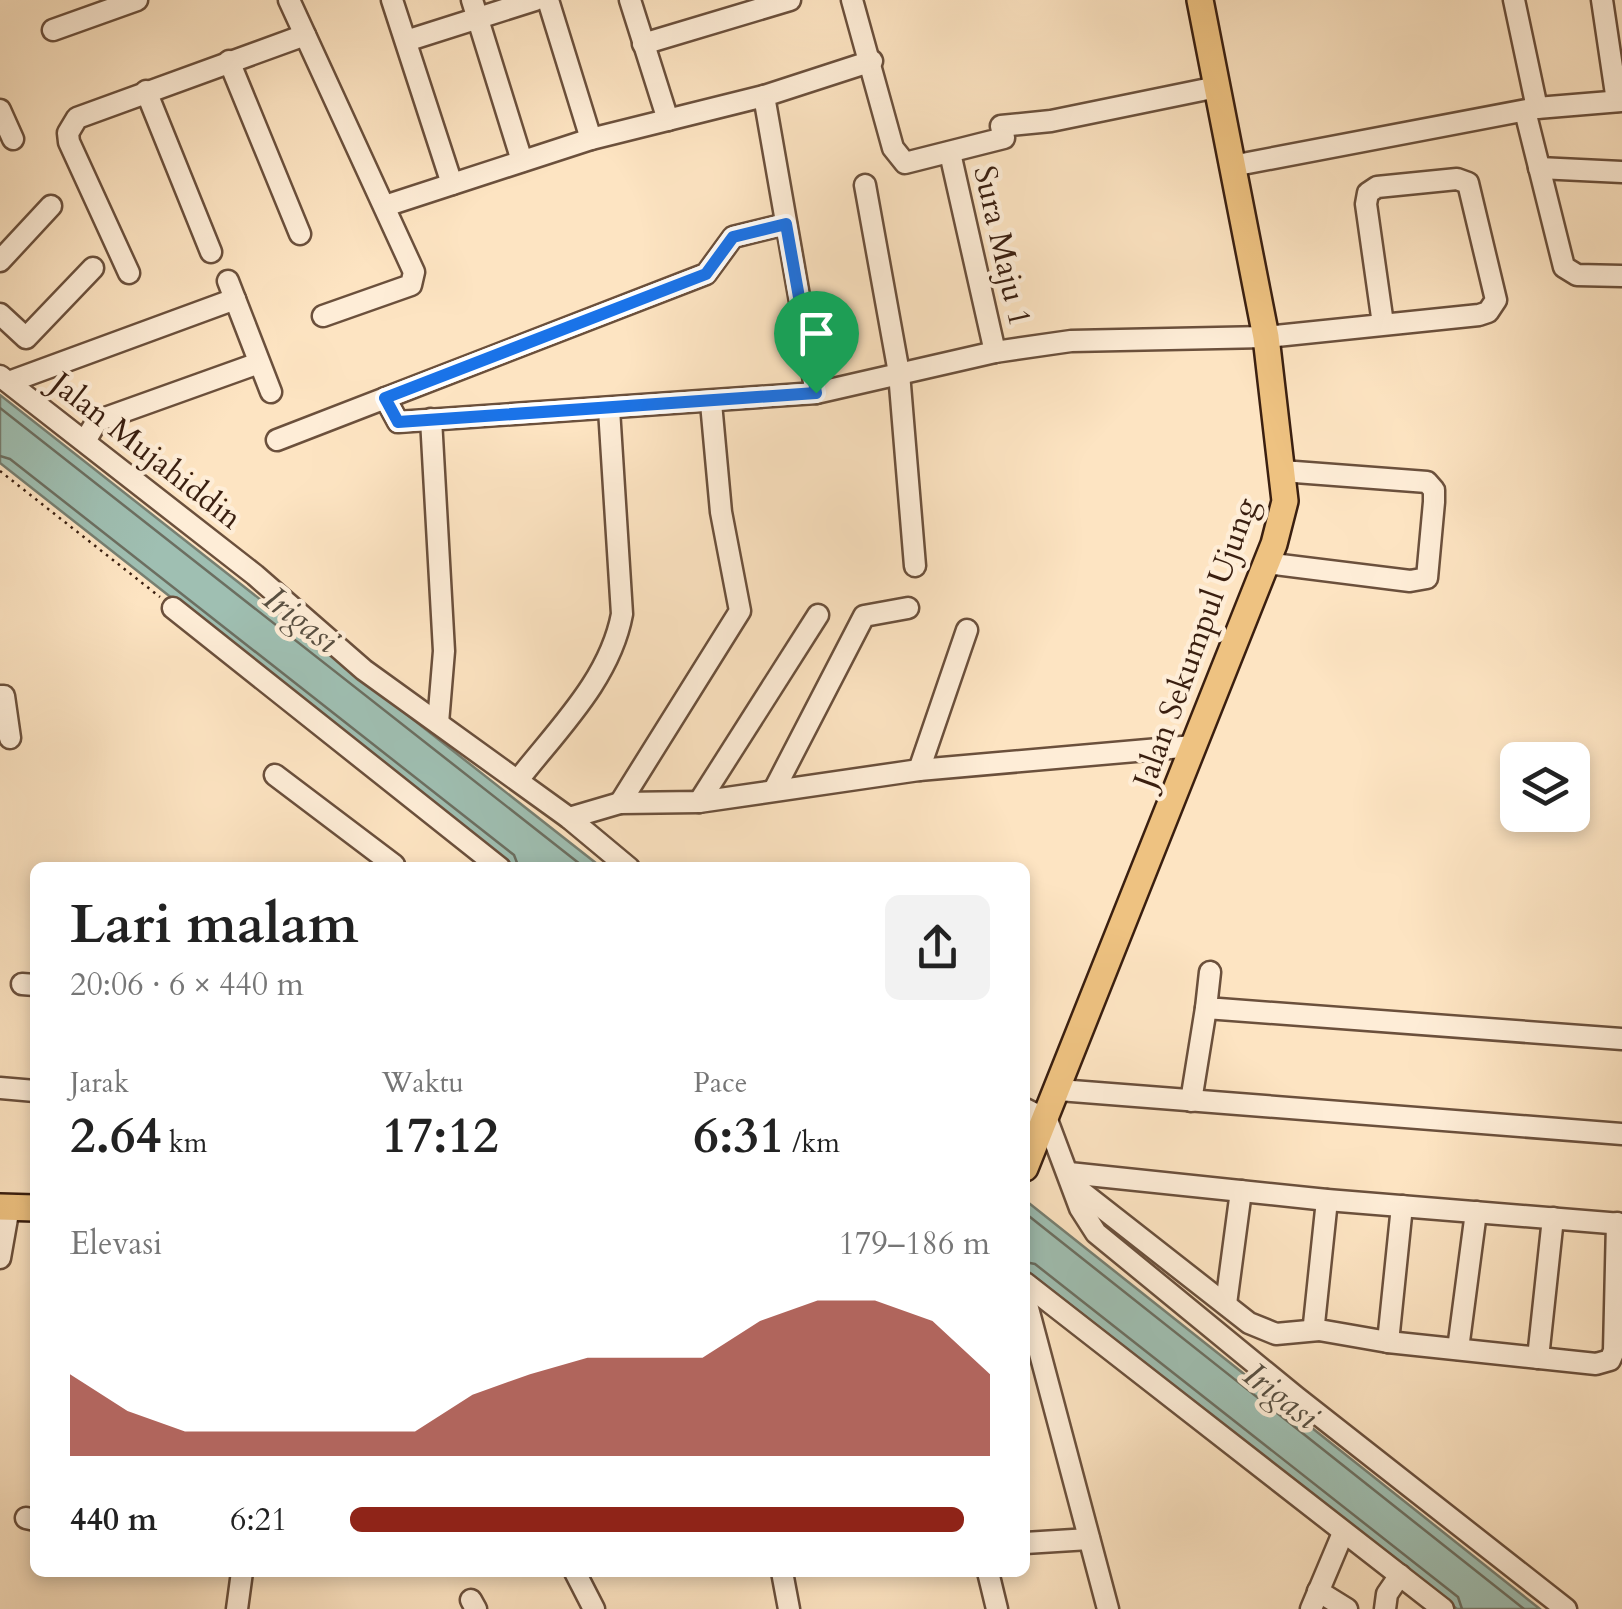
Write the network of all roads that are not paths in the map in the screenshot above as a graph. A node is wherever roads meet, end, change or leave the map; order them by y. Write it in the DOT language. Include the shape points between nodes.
graph roads {
  1 [pos="137,0"];
  2 [pos="392,0"];
  3 [pos="535,0"];
  4 [pos="548,0"];
  5 [pos="630,0"];
  6 [pos="790,0"];
  7 [pos="852,0"];
  8 [pos="1200,0"];
  9 [pos="1514,0"];
  10 [pos="1602,0"];
  11 [pos="297,2"];
  12 [pos="475,10"];
  13 [pos="53,30"];
  14 [pos="305,34"];
  15 [pos="406,41"];
  16 [pos="643,44"];
  17 [pos="230,61"];
  18 [pos="872,61"];
  19 [pos="1216,87"];
  20 [pos="146,91"];
  21 [pos="764,96"];
  22 [pos="1620,101"];
  23 [pos="0,110"];
  24 [pos="1531,110"];
  25 [pos="668,120"];
  26 [pos="13,140"];
  27 [pos="591,140"];
  28 [pos="950,154"];
  29 [pos="522,161"];
  30 [pos="1232,166"];
  31 [pos="1539,168"];
  32 [pos="1622,172"];
  33 [pos="452,184"];
  34 [pos="865,185"];
  35 [pos="51,206"];
  36 [pos="385,206"];
  37 [pos="786,224"];
  38 [pos="300,234"];
  39 [pos="211,252"];
  40 [pos="0,261"];
  41 [pos="93,268"];
  42 [pos="129,273"];
  43 [pos="1622,276"];
  44 [pos="0,314"];
  45 [pos="323,316"];
  46 [pos="1382,324"];
  47 [pos="1266,337"];
  48 [pos="995,352"];
  49 [pos="260,363"];
  50 [pos="899,373"];
  51 [pos="4,379"];
  52 [pos="271,392"];
  53 [pos="816,393"];
  54 [pos="385,398"];
  55 [pos="712,402"];
  56 [pos="609,409"];
  57 [pos="431,419"];
  58 [pos="84,440"];
  59 [pos="277,440"];
  60 [pos="1282,472"];
  61 [pos="1266,563"];
  62 [pos="916,566"];
  63 [pos="173,608"];
  64 [pos="908,608"];
  65 [pos="818,615"];
  66 [pos="966,630"];
  67 [pos="0,696"];
  68 [pos="438,724"];
  69 [pos="10,738"];
  70 [pos="1194,746"];
  71 [pos="919,770"];
  72 [pos="274,775"];
  73 [pos="518,780"];
  74 [pos="774,790"];
  75 [pos="699,802"];
  76 [pos="620,803"];
  77 [pos="569,818"];
  78 [pos="367,857"];
  79 [pos="492,862"];
  80 [pos="622,862"];
  81 [pos="1210,972"];
  82 [pos="1206,1008"];
  83 [pos="1622,1039"];
  84 [pos="0,1088"];
  85 [pos="30,1090"];
  86 [pos="1058,1090"];
  87 [pos="1191,1101"];
  88 [pos="1036,1114"];
  89 [pos="1622,1134"];
  90 [pos="1030,1143"];
  91 [pos="1071,1179"];
  92 [pos="1241,1191"];
  93 [pos="1327,1200"];
  94 [pos="1402,1206"];
  95 [pos="15,1207"];
  96 [pos="1476,1212"];
  97 [pos="1553,1218"];
  98 [pos="1620,1223"];
  99 [pos="0,1258"];
  100 [pos="1030,1286"];
  101 [pos="1226,1304"];
  102 [pos="1030,1315"];
  103 [pos="1319,1330"];
  104 [pos="1388,1342"];
  105 [pos="1458,1349"];
  106 [pos="1538,1358"];
  107 [pos="1343,1532"];
  108 [pos="1089,1538"];
  109 [pos="1030,1543"];
  110 [pos="1400,1575"];
  111 [pos="241,1577"];
  112 [pos="578,1577"];
  113 [pos="783,1577"];
  114 [pos="989,1577"];
  115 [pos="1315,1600"];
  116 [pos="237,1609"];
  117 [pos="594,1609"];
  118 [pos="790,1609"];
  119 [pos="998,1609"];
  120 [pos="1108,1609"];
  121 [pos="1348,1609"];
  122 [pos="1384,1609"];
  123 [pos="1442,1609"];
  124 [pos="1566,1609"];
  1 -- 13 [label="street"];
  2 -- 15 [label="street"];
  3 -- 12 [label="street"];
  4 -- 27 [label="street"];
  5 -- 16 [label="street"];
  6 -- 16 [label="street"];
  7 -- 18 [label="street"];
  8 -- 19 [label="main road, Jalan Sekumpul Ujung"];
  9 -- 24 [label="street"];
  10 -- 22 [label="street"];
  11 -- 14 [label="street"];
  12 -- 15 [label="street"];
  12 -- 29 [label="street"];
  14 -- 17 [label="street"];
  14 -- 36 [label="street"];
  15 -- 33 [label="street"];
  16 -- 25 [label="street"];
  17 -- 20 [label="street"];
  17 -- 38 [label="street"];
  18 -- 21 [label="street"];
  18 -- 28 [label="street" via="897,158 905,164"];
  19 -- 28 [label="street" via="1002,126 1004,138"];
  19 -- 30 [label="main road, Jalan Sekumpul Ujung"];
  20 -- 39 [label="street"];
  20 -- 42 [label="street" via="77,118 68,133"];
  21 -- 25 [label="street"];
  21 -- 37 [label="street"];
  22 -- 24 [label="street"];
  23 -- 26 [label="street"];
  24 -- 30 [label="street"];
  24 -- 31 [label="street"];
  25 -- 27 [label="street"];
  27 -- 29 [label="street"];
  28 -- 48 [label="street, Sura Maju 1"];
  29 -- 33 [label="street"];
  30 -- 47 [label="main road, Jalan Sekumpul Ujung"];
  31 -- 32 [label="street"];
  31 -- 43 [label="street" via="1564,267 1578,275"];
  33 -- 36 [label="street"];
  34 -- 50 [label="street"];
  35 -- 40 [label="street"];
  36 -- 45 [label="street" via="413,264 412,285"];
  37 -- 53 [label="street"];
  37 -- 54 [label="street" via="733,237 706,274"];
  41 -- 44 [label="street" via="26,338"];
  46 -- 46 [label="street" via="1480,315 1493,306 1468,183 1441,180 1368,193"];
  46 -- 47 [label="street"];
  47 -- 48 [label="street" via="1070,342"];
  47 -- 60 [label="main road, Jalan Sekumpul Ujung"];
  48 -- 50 [label="street"];
  49 -- 51 [label="street" via="231,290"];
  49 -- 52 [label="street"];
  49 -- 58 [label="street" via="96,420"];
  50 -- 53 [label="street"];
  50 -- 62 [label="street"];
  51 -- 58 [label="street, Jalan Mujahiddin"];
  53 -- 55 [label="street"];
  54 -- 57 [label="street" via="398,422"];
  54 -- 59 [label="street"];
  55 -- 56 [label="street"];
  55 -- 76 [label="street" via="721,512 740,611"];
  56 -- 57 [label="street"];
  56 -- 73 [label="street" via="622,614 616,644 598,678"];
  57 -- 68 [label="street" via="444,651"];
  58 -- 68 [label="street, Jalan Mujahiddin"];
  60 -- 61 [label="main road, Jalan Sekumpul Ujung" via="1283,516"];
  60 -- 61 [label="street" via="1427,482 1434,490 1427,578"];
  61 -- 70 [label="main road, Jalan Sekumpul Ujung"];
  63 -- 79 [label="street"];
  64 -- 74 [label="street" via="864,616"];
  65 -- 75 [label="street"];
  66 -- 71 [label="street"];
  67 -- 69 [label="street"];
  68 -- 73 [label="street, Jalan Mujahiddin"];
  70 -- 71 [label="street"];
  70 -- 86 [label="main road, Jalan Sekumpul Ujung"];
  71 -- 74 [label="street"];
  72 -- 78 [label="street"];
  73 -- 77 [label="street, Jalan Mujahiddin"];
  74 -- 75 [label="street"];
  75 -- 76 [label="street"];
  76 -- 77 [label="street"];
  77 -- 80 [label="street, Jalan Mujahiddin"];
  81 -- 82 [label="street"];
  82 -- 83 [label="street"];
  82 -- 87 [label="street"];
  84 -- 85 [label="street"];
  86 -- 87 [label="street"];
  86 -- 88 [label="main road, Jalan Sekumpul Ujung"];
  87 -- 89 [label="street"];
  88 -- 90 [label="main road, Jalan Sekumpul Ujung"];
  88 -- 91 [label="street"];
  91 -- 92 [label="street"];
  91 -- 101 [label="street"];
  91 -- 124 [label="street" via="1096,1232"];
  92 -- 93 [label="street"];
  92 -- 101 [label="street"];
  93 -- 94 [label="street"];
  93 -- 103 [label="street" via="1314,1324"];
  94 -- 96 [label="street"];
  94 -- 104 [label="street"];
  95 -- 99 [label="street"];
  96 -- 97 [label="street"];
  96 -- 105 [label="street"];
  97 -- 98 [label="street"];
  97 -- 106 [label="street"];
  98 -- 106 [label="street" via="1610,1360"];
  100 -- 107 [label="street"];
  101 -- 103 [label="street" via="1276,1334"];
  102 -- 108 [label="street"];
  103 -- 104 [label="street"];
  104 -- 105 [label="street"];
  105 -- 106 [label="street"];
  107 -- 110 [label="street"];
  107 -- 115 [label="street"];
  108 -- 109 [label="street"];
  108 -- 120 [label="street"];
  110 -- 122 [label="street"];
  110 -- 123 [label="street"];
  111 -- 116 [label="street"];
  112 -- 117 [label="street"];
  113 -- 118 [label="street"];
  114 -- 119 [label="street"];
  115 -- 121 [label="street"];
}
